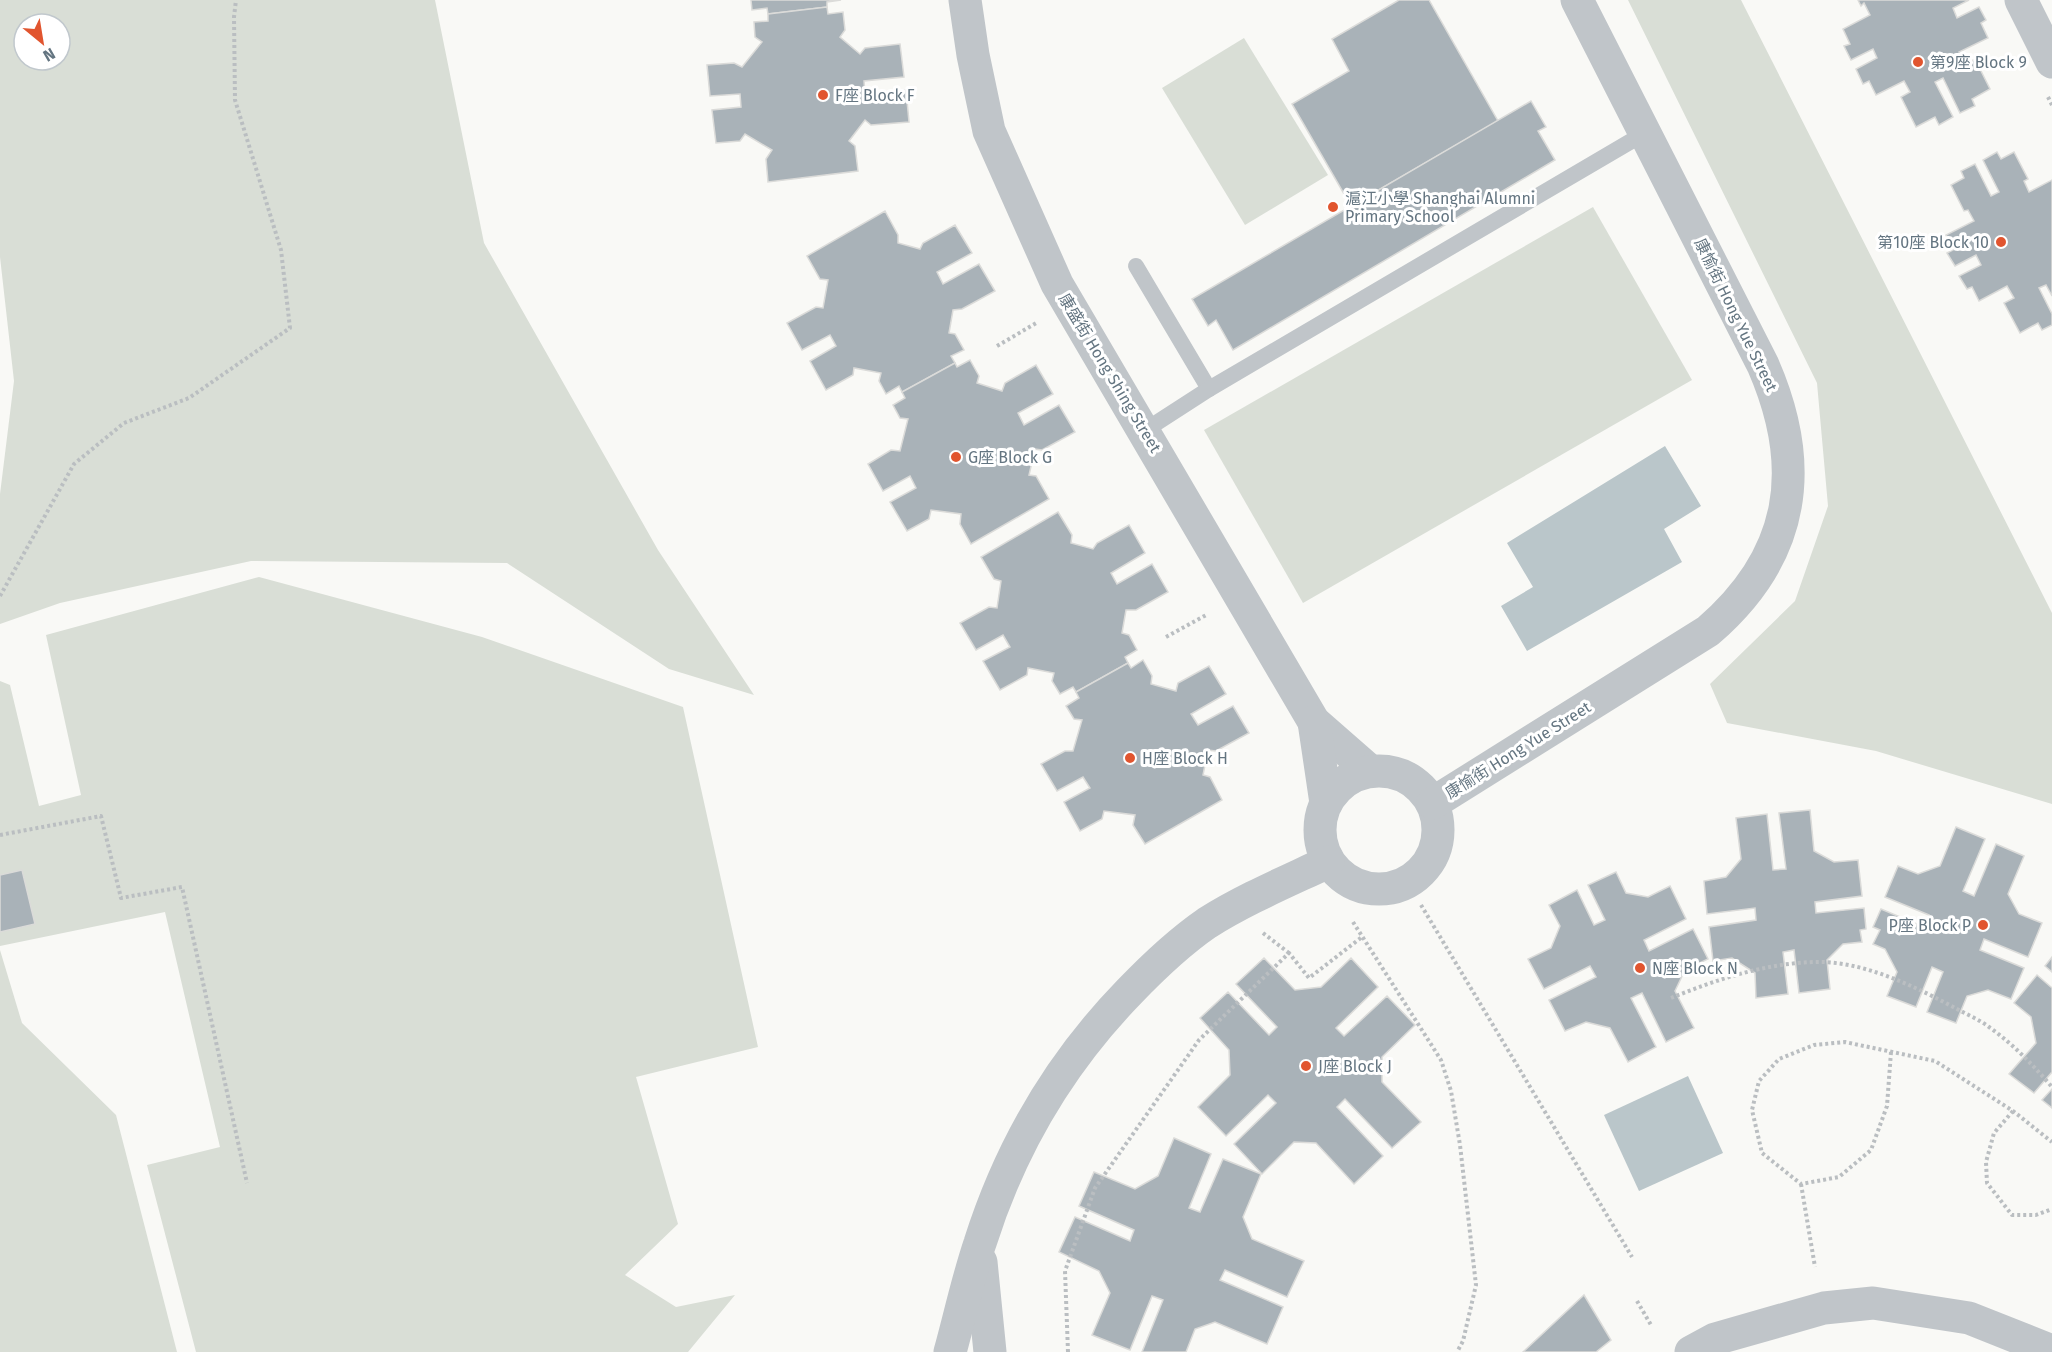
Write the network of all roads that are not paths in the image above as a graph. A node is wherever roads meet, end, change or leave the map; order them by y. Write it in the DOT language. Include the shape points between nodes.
graph roads {
  1 [pos="965,0"];
  2 [pos="1577,0"];
  3 [pos="2020,0"];
  4 [pos="2052,62"];
  5 [pos="1645,133"];
  6 [pos="1136,266"];
  7 [pos="1209,389"];
  8 [pos="1144,431"];
  9 [pos="1314,722"];
  10 [pos="1370,771"];
  11 [pos="1326,803"];
  12 [pos="1433,803"];
  13 [pos="1328,862"];
  14 [pos="980,1243"];
  15 [pos="2052,1351"];
  16 [pos="950,1352"];
  17 [pos="990,1352"];
  18 [pos="1691,1352"];
  1 -- 8 [label="street, 康盛街 Hong Shing Street" via="989,131 1057,284"];
  2 -- 5 [label="street, 康愉街 Hong Yue Street"];
  3 -- 4 [label="street"];
  5 -- 7 [label="lane"];
  5 -- 12 [label="street, 康愉街 Hong Yue Street" via="1776,394 1788,455 1788,485 1779,533 1746,594 1708,631"];
  6 -- 7 [label="lane"];
  7 -- 8 [label="lane"];
  8 -- 9 [label="street, 康盛街 Hong Shing Street"];
  9 -- 10 [label="street"];
  9 -- 11 [label="street"];
  10 -- 11 [label="street" via="1337,788"];
  10 -- 12 [label="street, 康愉街 Hong Yue Street" via="1389,771 1406,777 1422,788"];
  11 -- 13 [label="street" via="1320,822 1321,843"];
  12 -- 13 [label="street, 康愉街 Hong Yue Street" via="1439,822 1438,842 1424,868 1400,886 1380,890 1359,887"];
  13 -- 14 [label="street" via="1208,923 1178,945 1111,1011 1080,1047 1029,1126 1004,1177"];
  14 -- 16 [label="street"];
  14 -- 17 [label="street"];
  15 -- 18 [label="street" via="1969,1318 1873,1304 1824,1308 1715,1339"];
}
